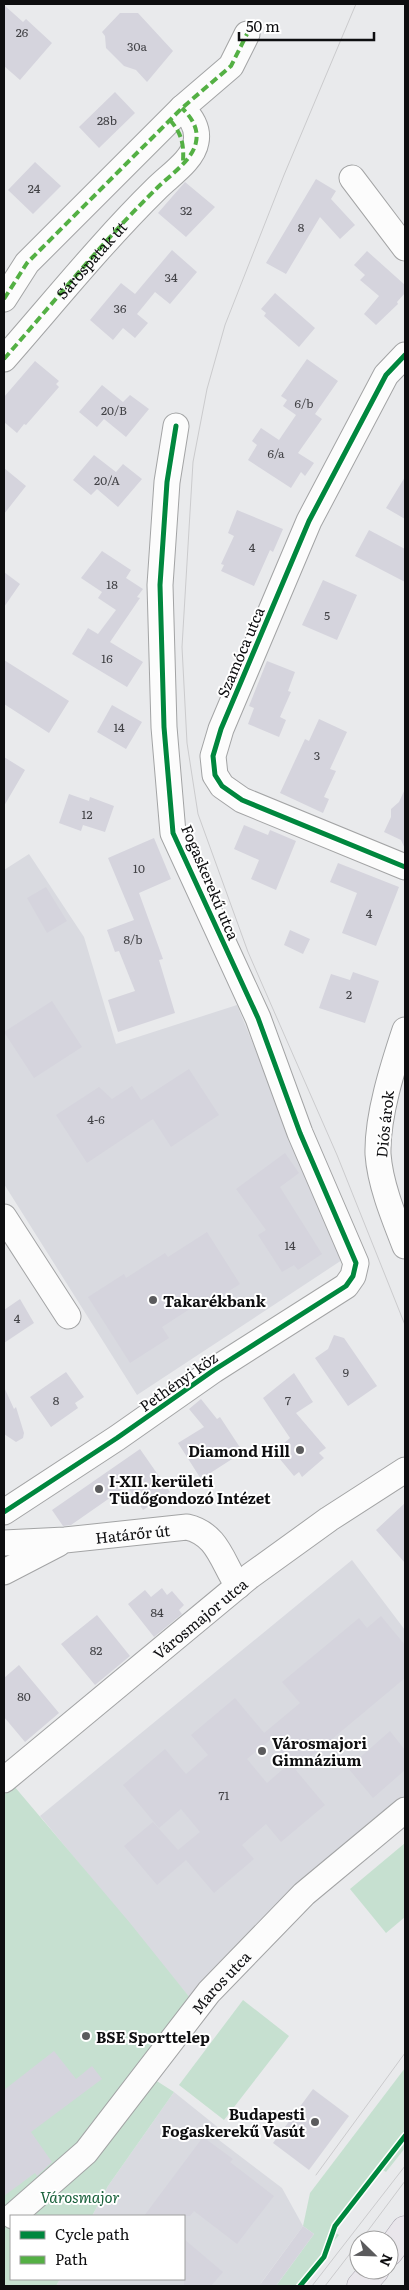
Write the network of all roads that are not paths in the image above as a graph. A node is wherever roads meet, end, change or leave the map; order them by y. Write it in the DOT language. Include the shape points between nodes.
graph roads {
  1 [pos="247,34"];
  2 [pos="176,114"];
  3 [pos="352,178"];
  4 [pos="405,248"];
  5 [pos="4,299"];
  6 [pos="405,356"];
  7 [pos="4,359"];
  8 [pos="176,426"];
  9 [pos="405,867"];
  10 [pos="405,1030"];
  11 [pos="4,1217"];
  12 [pos="405,1246"];
  13 [pos="356,1263"];
  14 [pos="68,1316"];
  15 [pos="405,1470"];
  16 [pos="4,1512"];
  17 [pos="65,1540"];
  18 [pos="4,1543"];
  19 [pos="4,1572"];
  20 [pos="238,1586"];
  21 [pos="4,1780"];
  22 [pos="405,1810"];
  23 [pos="14,2215"];
  1 -- 2 [label="street" via="231,66"];
  2 -- 5 [label="street" via="27,263"];
  2 -- 7 [label="street, Sárospatak út" via="184,149 183,162 145,200"];
  3 -- 4 [label="street"];
  6 -- 9 [label="street, Szamóca utca" via="386,375 309,521 236,693 213,756 215,776 222,786 242,800"];
  8 -- 13 [label="street, Fogaskerekű utca" via="167,482 160,585 164,727 173,833 258,1018 300,1133"];
  10 -- 12 [label="street, Diós árok" via="391,1071 378,1152 380,1172"];
  11 -- 14 [label="street"];
  13 -- 16 [label="street, Pethényi köz" via="346,1286 214,1370"];
  15 -- 20 [label="street, Városmajor utca" via="329,1519"];
  17 -- 18 [label="street, Határőr út"];
  17 -- 19 [label="street, Határőr út"];
  17 -- 20 [label="street, Határőr út" via="187,1527 200,1530 219,1551"];
  20 -- 21 [label="street, Városmajor utca"];
  22 -- 23 [label="street, Maros utca" via="304,1894 229,1971 86,2152"];
}
